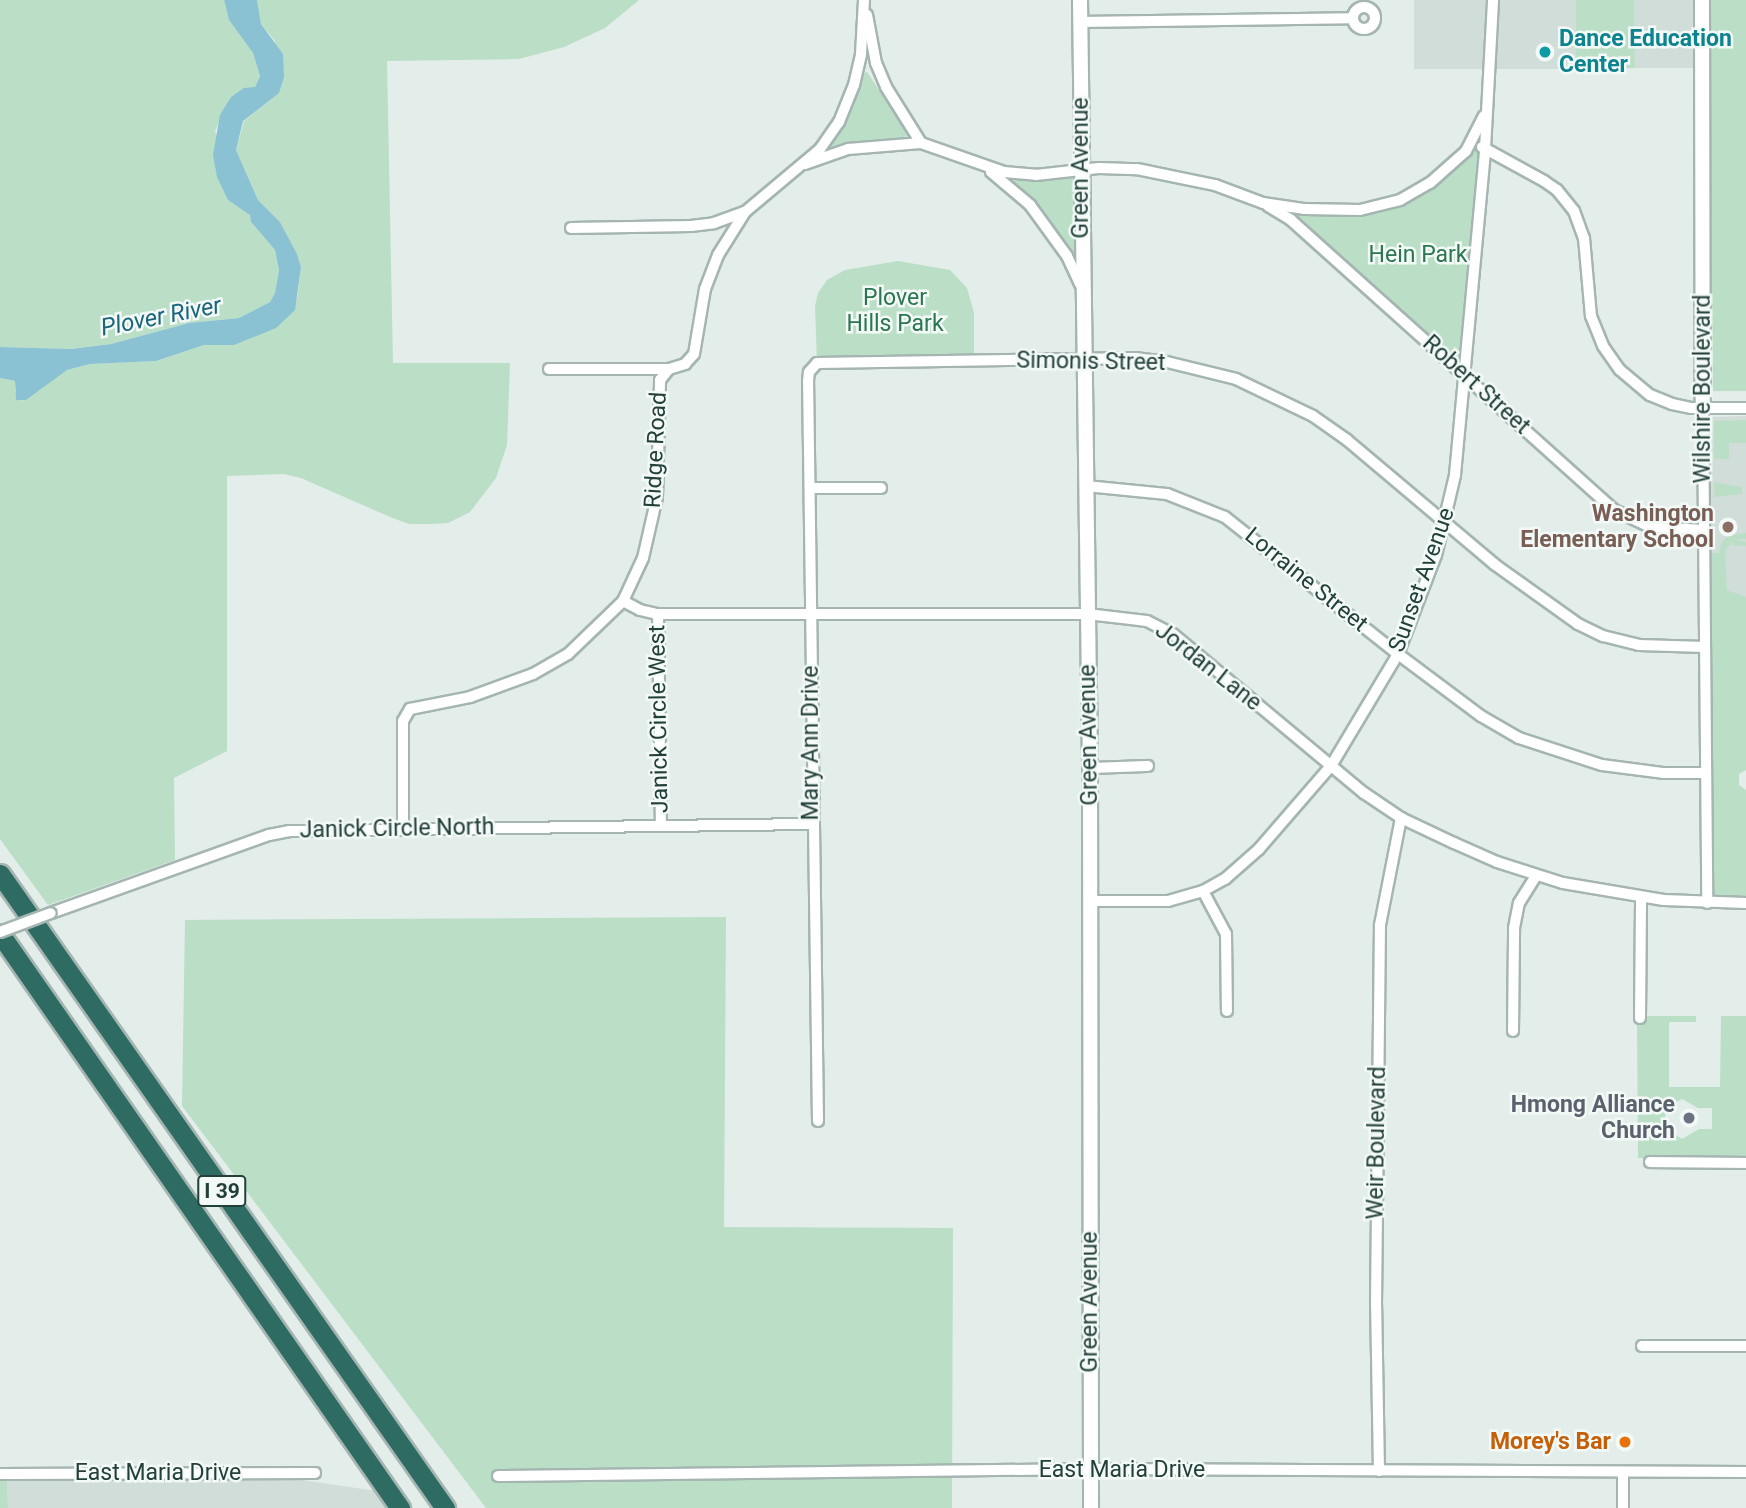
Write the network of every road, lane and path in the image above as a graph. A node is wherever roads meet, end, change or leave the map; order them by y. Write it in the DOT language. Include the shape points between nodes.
graph roads {
  1 [pos="864,0"];
  2 [pos="1080,0"];
  3 [pos="1493,0"];
  4 [pos="1702,0"];
  5 [pos="1352,18"];
  6 [pos="1079,22"];
  7 [pos="1488,107"];
  8 [pos="1473,140"];
  9 [pos="921,143"];
  10 [pos="1485,149"];
  11 [pos="799,166"];
  12 [pos="986,168"];
  13 [pos="1081,170"];
  14 [pos="1263,203"];
  15 [pos="745,212"];
  16 [pos="571,228"];
  17 [pos="1082,292"];
  18 [pos="1082,359"];
  19 [pos="812,366"];
  20 [pos="549,369"];
  21 [pos="669,369"];
  22 [pos="1466,376"];
  23 [pos="1703,408"];
  24 [pos="1746,408"];
  25 [pos="1086,486"];
  26 [pos="810,488"];
  27 [pos="881,488"];
  28 [pos="1446,523"];
  29 [pos="1704,530"];
  30 [pos="623,601"];
  31 [pos="659,614"];
  32 [pos="1087,614"];
  33 [pos="810,615"];
  34 [pos="1705,647"];
  35 [pos="1398,654"];
  36 [pos="1148,766"];
  37 [pos="1331,766"];
  38 [pos="1090,768"];
  39 [pos="1706,773"];
  40 [pos="1401,818"];
  41 [pos="812,824"];
  42 [pos="660,825"];
  43 [pos="403,829"];
  44 [pos="0,874"];
  45 [pos="1536,876"];
  46 [pos="1203,891"];
  47 [pos="1641,897"];
  48 [pos="1090,901"];
  49 [pos="1707,903"];
  50 [pos="1746,903"];
  51 [pos="0,933"];
  52 [pos="1227,1011"];
  53 [pos="1640,1018"];
  54 [pos="1513,1031"];
  55 [pos="818,1121"];
  56 [pos="1650,1162"];
  57 [pos="1746,1163"];
  58 [pos="1642,1346"];
  59 [pos="1746,1346"];
  60 [pos="1091,1469"];
  61 [pos="1379,1471"];
  62 [pos="1623,1472"];
  63 [pos="1746,1472"];
  64 [pos="315,1473"];
  65 [pos="0,1474"];
  66 [pos="498,1476"];
  67 [pos="401,1508"];
  68 [pos="445,1508"];
  69 [pos="1091,1508"];
  70 [pos="1623,1508"];
  1 -- 9 [label="street" via="876,64"];
  1 -- 11 [label="street, Ridge Road" via="861,54 849,97 820,149"];
  2 -- 6 [label="street, Green Avenue"];
  3 -- 7 [label="street, Sunset Avenue"];
  4 -- 23 [label="street, Wilshire Boulevard"];
  5 -- 6 [label="street"];
  6 -- 13 [label="street, Green Avenue"];
  7 -- 8 [label="street, Robert Street"];
  7 -- 10 [label="street, Sunset Avenue"];
  8 -- 10 [label="street"];
  8 -- 14 [label="street, Robert Street" via="1446,171 1400,200 1349,210"];
  9 -- 11 [label="street" via="848,149"];
  9 -- 12 [label="street"];
  10 -- 22 [label="street, Sunset Avenue"];
  10 -- 23 [label="street" via="1544,181 1574,211 1584,238 1591,316 1611,359 1650,394 1672,404"];
  11 -- 15 [label="street, Ridge Road"];
  12 -- 13 [label="street, Robert Street" via="1028,174"];
  12 -- 17 [label="street" via="1030,205 1067,256"];
  13 -- 14 [label="street, Robert Street" via="1158,172 1215,185"];
  13 -- 17 [label="street, Green Avenue"];
  14 -- 22 [label="street, Robert Street" via="1291,219"];
  15 -- 16 [label="street" via="691,226"];
  15 -- 21 [label="street, Ridge Road" via="718,255 705,289 694,354 685,364"];
  17 -- 18 [label="street, Green Avenue"];
  18 -- 19 [label="street, Simonis Street"];
  18 -- 25 [label="street, Green Avenue"];
  18 -- 28 [label="street, Simonis Street" via="1167,362 1270,392 1347,440"];
  19 -- 26 [label="street, Mary Ann Drive" via="808,381"];
  20 -- 21 [label="street"];
  21 -- 30 [label="street, Ridge Road" via="659,387 657,497 643,558"];
  22 -- 28 [label="street, Sunset Avenue"];
  22 -- 29 [label="street, Robert Street" via="1620,514 1650,527"];
  23 -- 24 [label="street"];
  23 -- 29 [label="street, Wilshire Boulevard"];
  25 -- 32 [label="street, Green Avenue"];
  25 -- 35 [label="street, Lorraine Street" via="1167,494 1225,517"];
  26 -- 27 [label="street"];
  26 -- 33 [label="street, Mary Ann Drive"];
  28 -- 34 [label="street, Simonis Street" via="1545,603 1603,636 1639,645"];
  28 -- 35 [label="street, Sunset Avenue"];
  29 -- 34 [label="street, Wilshire Boulevard"];
  30 -- 31 [label="street, Jordan Lane"];
  30 -- 43 [label="street, Ridge Road" via="568,654 533,674 470,697 410,709 403,721"];
  31 -- 33 [label="street, Jordan Lane"];
  31 -- 42 [label="street, Janick Circle West"];
  32 -- 33 [label="street, Jordan Lane"];
  32 -- 37 [label="street, Jordan Lane" via="1135,618 1173,634"];
  32 -- 38 [label="street, Green Avenue"];
  33 -- 41 [label="street, Mary Ann Drive"];
  34 -- 39 [label="street, Wilshire Boulevard"];
  35 -- 37 [label="street, Sunset Avenue"];
  35 -- 39 [label="street, Lorraine Street" via="1492,724 1546,749 1631,770"];
  36 -- 38 [label="street"];
  37 -- 40 [label="street, Jordan Lane"];
  37 -- 46 [label="street, Sunset Avenue" via="1259,849"];
  38 -- 48 [label="street, Green Avenue"];
  39 -- 49 [label="street, Wilshire Boulevard"];
  40 -- 45 [label="street, Jordan Lane"];
  40 -- 61 [label="street, Weir Boulevard" via="1380,925"];
  41 -- 42 [label="street, Janick Circle North"];
  41 -- 55 [label="street, Mary Ann Drive"];
  42 -- 43 [label="street, Janick Circle North"];
  43 -- 51 [label="street, Janick Circle North, bridge" via="269,835"];
  44 -- 68 [label="highway, I 39"];
  45 -- 47 [label="street, Jordan Lane"];
  45 -- 54 [label="street" via="1519,902 1514,928"];
  46 -- 48 [label="street, Sunset Avenue" via="1153,902"];
  46 -- 52 [label="street" via="1227,934"];
  47 -- 49 [label="street, Jordan Lane"];
  47 -- 53 [label="street"];
  48 -- 60 [label="street, Green Avenue"];
  49 -- 50 [label="street, Jordan Lane"];
  51 -- 67 [label="highway, I 39"];
  56 -- 57 [label="street"];
  58 -- 59 [label="street"];
  60 -- 61 [label="street, East Maria Drive"];
  60 -- 66 [label="street, East Maria Drive"];
  60 -- 69 [label="street, Green Avenue"];
  61 -- 62 [label="street, East Maria Drive"];
  62 -- 63 [label="street, East Maria Drive"];
  62 -- 70 [label="street"];
  64 -- 65 [label="street, East Maria Drive"];
}
